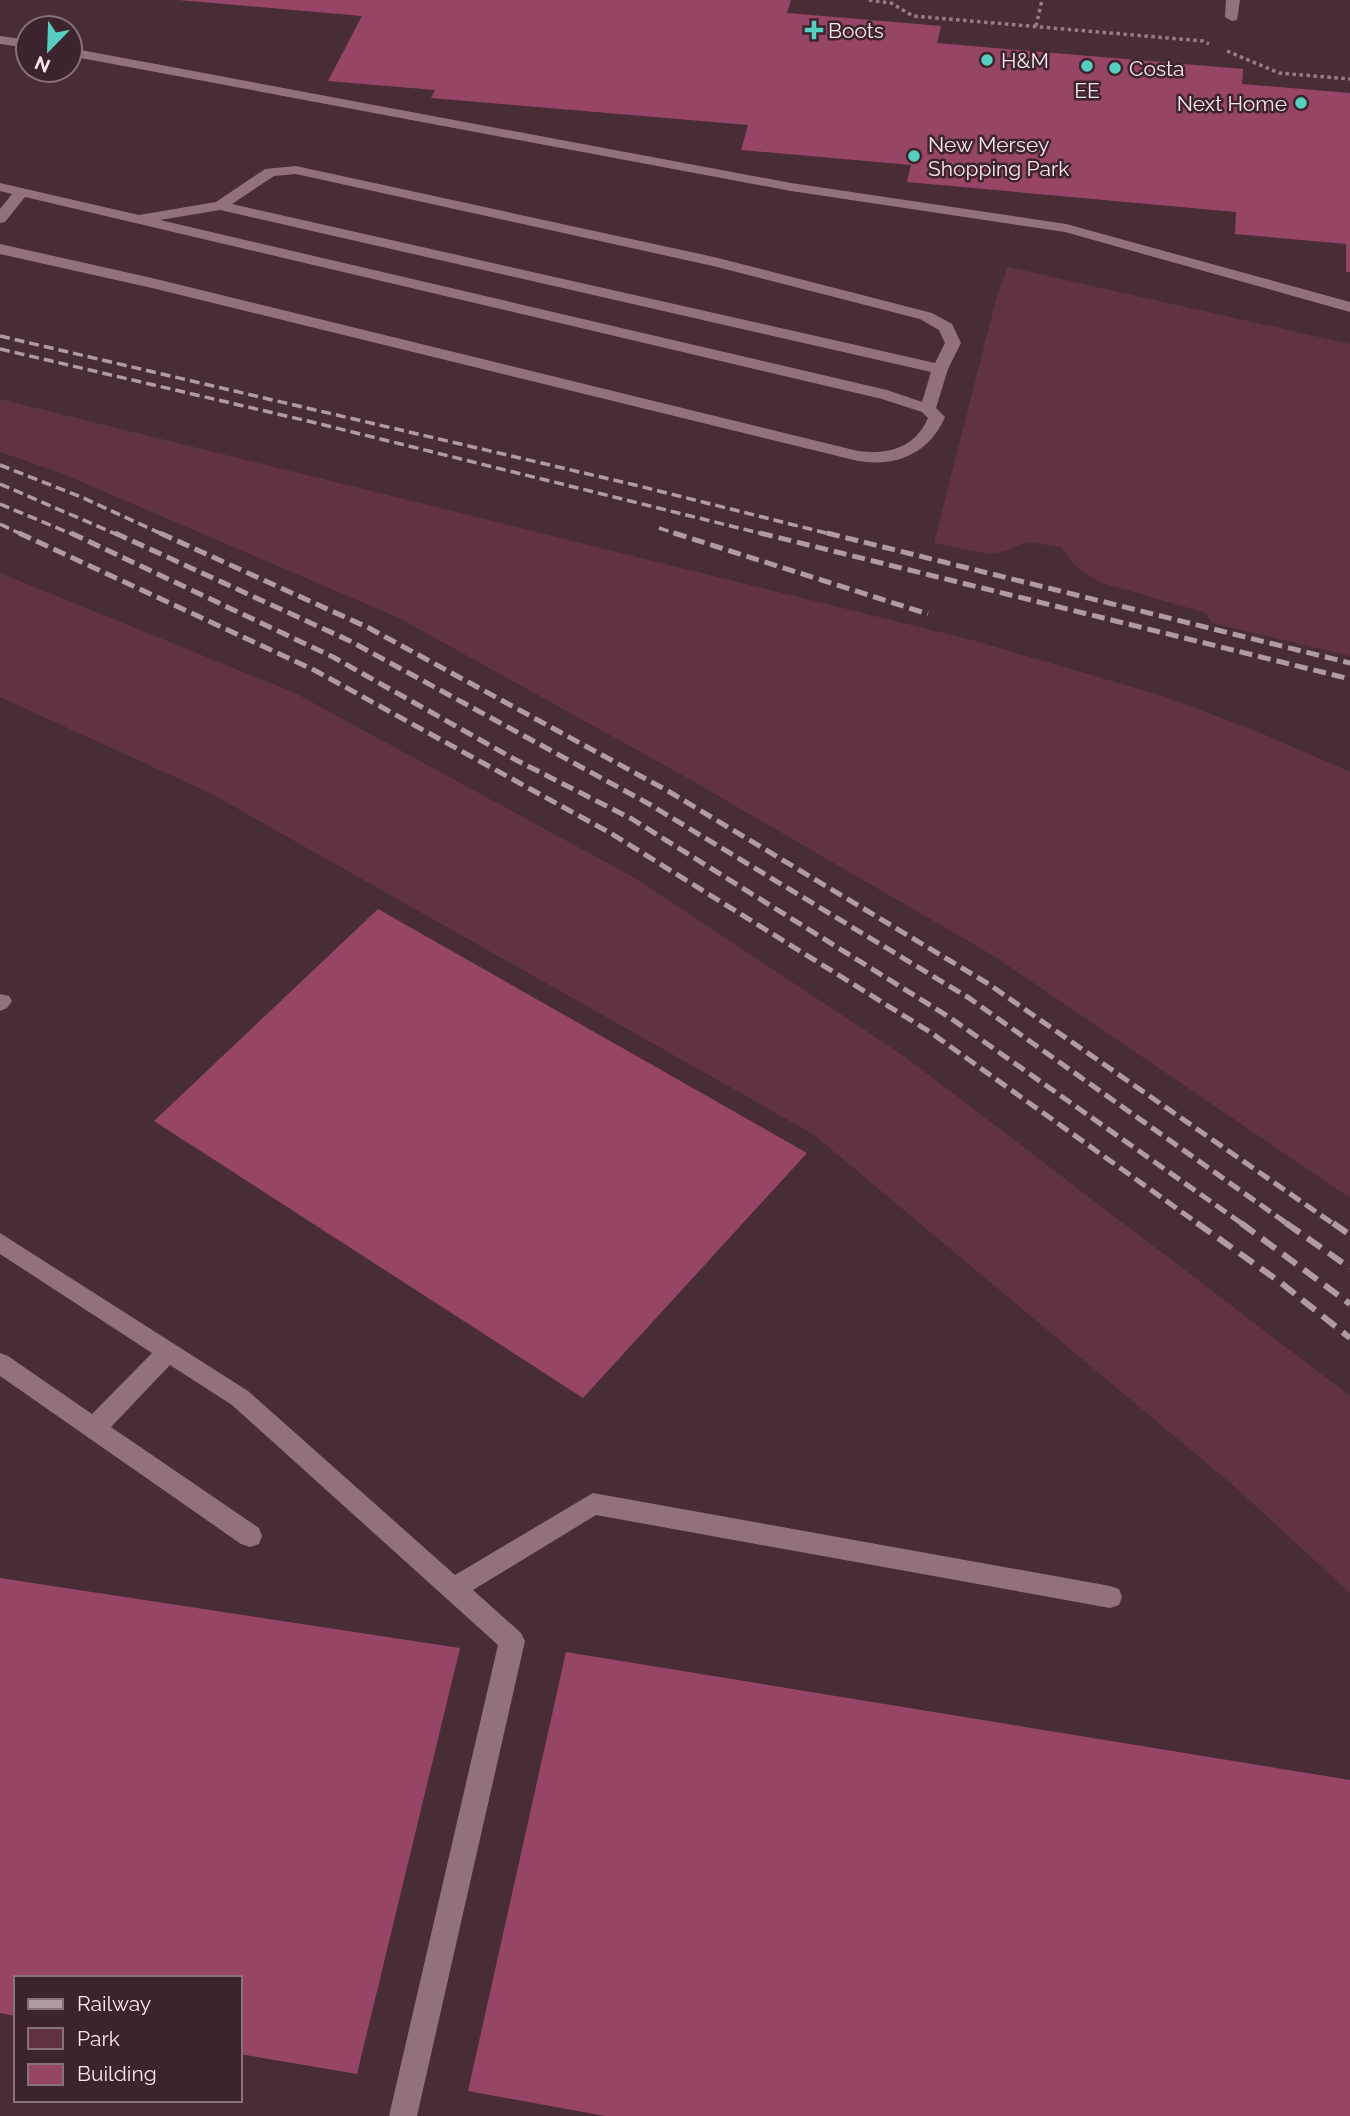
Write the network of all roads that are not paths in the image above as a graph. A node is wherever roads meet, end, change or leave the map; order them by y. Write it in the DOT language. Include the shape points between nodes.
graph roads {
  1 [pos="1233,0"];
  2 [pos="1232,17"];
  3 [pos="84,55"];
  4 [pos="0,187"];
  5 [pos="22,192"];
  6 [pos="220,206"];
  7 [pos="0,219"];
  8 [pos="135,220"];
  9 [pos="0,249"];
  10 [pos="1350,307"];
  11 [pos="940,369"];
  12 [pos="928,409"];
  13 [pos="0,1242"];
  14 [pos="168,1352"];
  15 [pos="0,1363"];
  16 [pos="94,1428"];
  17 [pos="250,1536"];
  18 [pos="453,1589"];
  19 [pos="1110,1597"];
  20 [pos="403,2116"];
  1 -- 2 [label="lane"];
  3 -- 10 [label="lane" via="791,187 1066,228"];
  4 -- 5 [label="lane"];
  5 -- 7 [label="lane"];
  5 -- 8 [label="lane"];
  6 -- 8 [label="lane"];
  6 -- 11 [label="lane"];
  6 -- 11 [label="lane" via="270,172 296,170 714,262 926,316 946,327 953,343"];
  8 -- 12 [label="lane"];
  9 -- 12 [label="lane" via="814,446 885,458 913,447 933,429 937,417"];
  11 -- 12 [label="lane"];
  13 -- 14 [label="lane"];
  14 -- 16 [label="lane"];
  14 -- 18 [label="lane" via="240,1398"];
  15 -- 16 [label="lane"];
  16 -- 17 [label="lane"];
  18 -- 19 [label="lane" via="593,1504"];
  18 -- 20 [label="lane" via="512,1641"];
}
